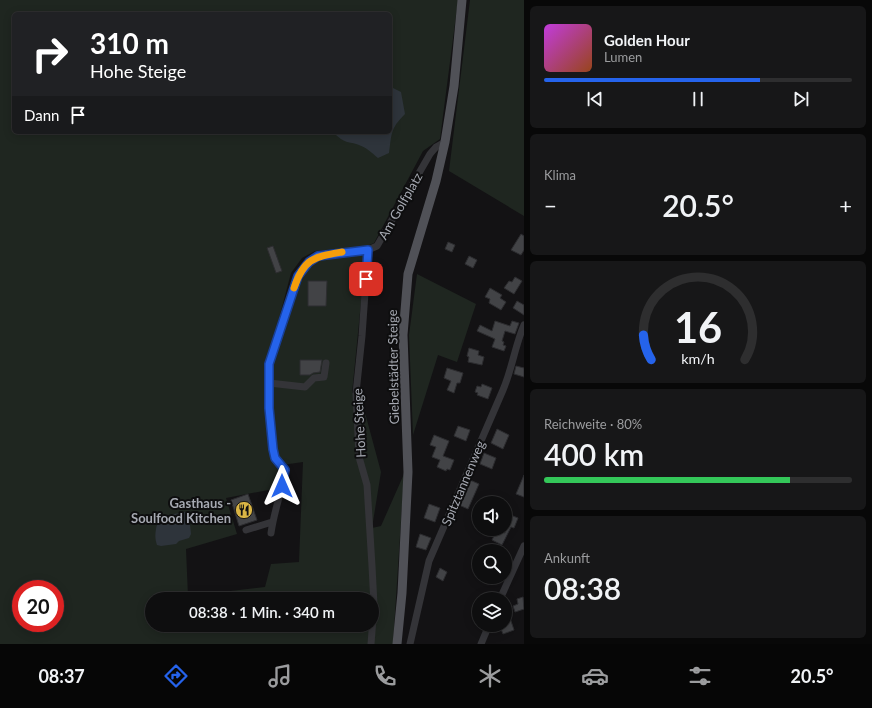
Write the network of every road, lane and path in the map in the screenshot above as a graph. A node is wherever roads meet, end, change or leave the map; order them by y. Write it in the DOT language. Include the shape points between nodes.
graph roads {
  1 [pos="462,0"];
  2 [pos="445,142"];
  3 [pos="368,250"];
  4 [pos="524,325"];
  5 [pos="326,363"];
  6 [pos="269,383"];
  7 [pos="272,522"];
  8 [pos="246,530"];
  9 [pos="271,533"];
  10 [pos="524,546"];
  11 [pos="503,592"];
  12 [pos="486,632"];
  13 [pos="371,644"];
  14 [pos="397,644"];
  15 [pos="410,644"];
  16 [pos="481,644"];
  1 -- 2 [label="main road, Giebelstädter Steige" via="454,86"];
  2 -- 3 [label="street, Am Golfplatz" via="430,154 377,246"];
  2 -- 14 [label="main road, Giebelstädter Steige" via="408,274 403,335 408,472"];
  3 -- 6 [label="street, Am Golfplatz" via="318,256 309,262 298,276 269,364"];
  3 -- 13 [label="street, Hohe Steige" via="356,393 359,457 367,485 372,566 374,605"];
  4 -- 15 [label="street, Spitztannenweg" via="504,390 429,561"];
  5 -- 6 [label="street" via="324,377 314,378 305,386"];
  6 -- 7 [label="street, Am Golfplatz" via="273,449 275,458 285,470"];
  7 -- 8 [label="street"];
  7 -- 9 [label="street, Am Golfplatz"];
  10 -- 11 [label="street"];
  12 -- 16 [label="street"];
}
